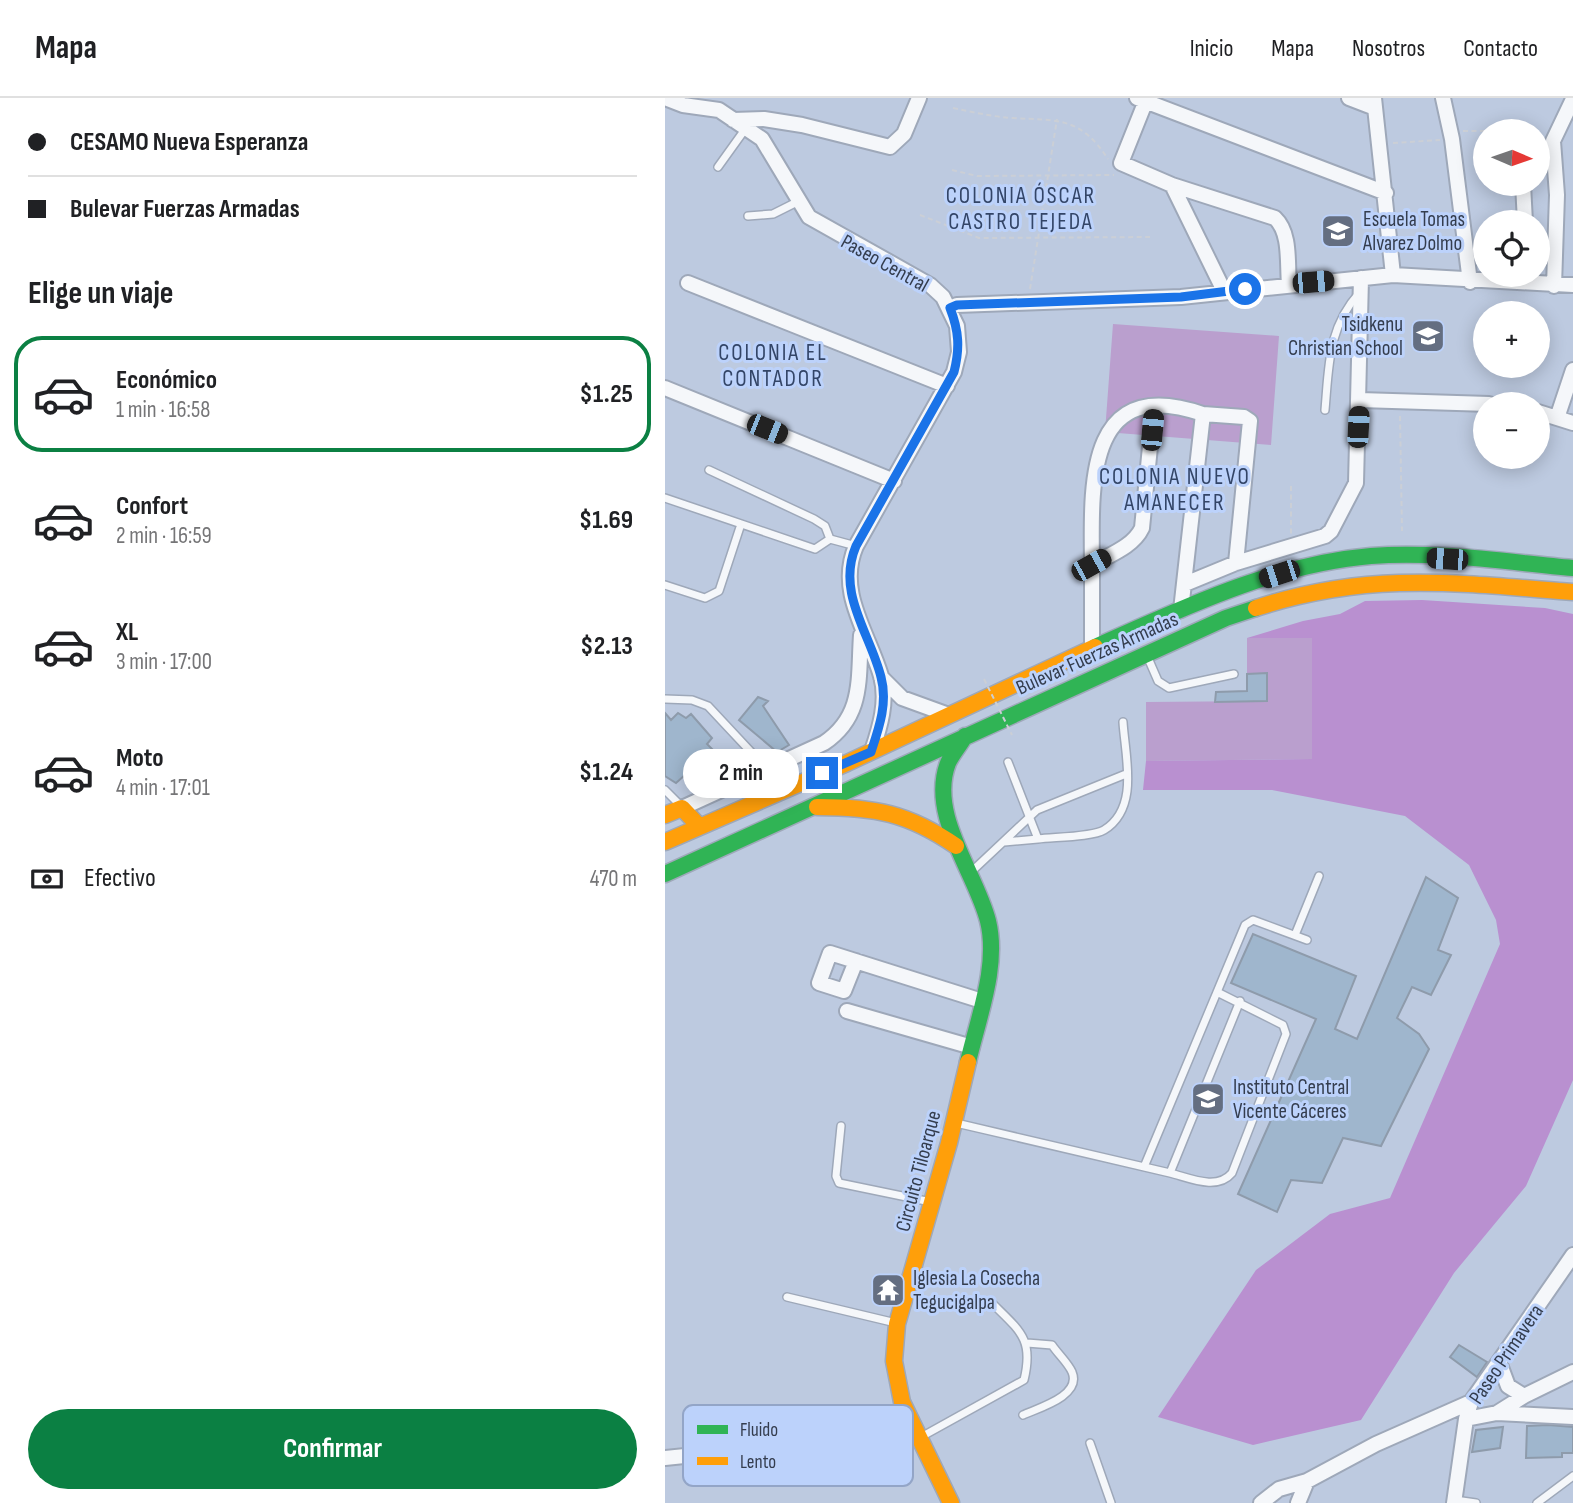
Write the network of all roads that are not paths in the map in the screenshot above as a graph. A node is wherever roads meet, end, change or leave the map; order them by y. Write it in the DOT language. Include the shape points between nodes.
graph roads {
  1 [pos="665,98"];
  2 [pos="919,98"];
  3 [pos="1349,98"];
  4 [pos="1443,98"];
  5 [pos="1143,99"];
  6 [pos="1573,99"];
  7 [pos="1374,103"];
  8 [pos="722,104"];
  9 [pos="740,124"];
  10 [pos="718,167"];
  11 [pos="1172,185"];
  12 [pos="1386,193"];
  13 [pos="799,201"];
  14 [pos="748,216"];
  15 [pos="1393,275"];
  16 [pos="1470,282"];
  17 [pos="1473,282"];
  18 [pos="688,283"];
  19 [pos="1289,284"];
  20 [pos="1361,284"];
  21 [pos="1550,285"];
  22 [pos="1573,285"];
  23 [pos="1554,286"];
  24 [pos="1224,291"];
  25 [pos="950,308"];
  26 [pos="1573,370"];
  27 [pos="947,386"];
  28 [pos="665,388"];
  29 [pos="1360,400"];
  30 [pos="1473,403"];
  31 [pos="1154,406"];
  32 [pos="1325,410"];
  33 [pos="1203,414"];
  34 [pos="1550,416"];
  35 [pos="1557,418"];
  36 [pos="1573,423"];
  37 [pos="709,470"];
  38 [pos="894,481"];
  39 [pos="665,498"];
  40 [pos="741,524"];
  41 [pos="830,539"];
  42 [pos="856,546"];
  43 [pos="1236,563"];
  44 [pos="1091,565"];
  45 [pos="1573,568"];
  46 [pos="1185,584"];
  47 [pos="665,585"];
  48 [pos="1573,592"];
  49 [pos="1181,610"];
  50 [pos="861,630"];
  51 [pos="1092,649"];
  52 [pos="1146,654"];
  53 [pos="1234,674"];
  54 [pos="881,677"];
  55 [pos="665,699"];
  56 [pos="946,714"];
  57 [pos="1123,722"];
  58 [pos="965,735"];
  59 [pos="871,752"];
  60 [pos="1008,762"];
  61 [pos="766,768"];
  62 [pos="1126,774"];
  63 [pos="665,790"];
  64 [pos="806,807"];
  65 [pos="682,808"];
  66 [pos="665,815"];
  67 [pos="1028,818"];
  68 [pos="699,826"];
  69 [pos="1038,839"];
  70 [pos="665,842"];
  71 [pos="1003,842"];
  72 [pos="956,846"];
  73 [pos="665,874"];
  74 [pos="969,875"];
  75 [pos="1319,876"];
  76 [pos="1295,935"];
  77 [pos="1307,940"];
  78 [pos="856,961"];
  79 [pos="1217,992"];
  80 [pos="1240,1001"];
  81 [pos="982,1002"];
  82 [pos="847,1011"];
  83 [pos="972,1047"];
  84 [pos="954,1123"];
  85 [pos="841,1126"];
  86 [pos="1144,1167"];
  87 [pos="1170,1173"];
  88 [pos="932,1202"];
  89 [pos="1573,1255"];
  90 [pos="787,1297"];
  91 [pos="992,1303"];
  92 [pos="897,1324"];
  93 [pos="1027,1343"];
  94 [pos="1499,1362"];
  95 [pos="1573,1372"];
  96 [pos="1524,1396"];
  97 [pos="1471,1402"];
  98 [pos="904,1405"];
  99 [pos="1497,1413"];
  100 [pos="1023,1415"];
  101 [pos="1573,1418"];
  102 [pos="1466,1419"];
  103 [pos="913,1422"];
  104 [pos="921,1437"];
  105 [pos="913,1438"];
  106 [pos="1090,1443"];
  107 [pos="683,1456"];
  108 [pos="665,1458"];
  109 [pos="1573,1476"];
  110 [pos="1307,1481"];
  111 [pos="1454,1501"];
  112 [pos="951,1503"];
  113 [pos="1111,1503"];
  114 [pos="1261,1503"];
  115 [pos="1298,1503"];
  116 [pos="1476,1503"];
  117 [pos="1537,1503"];
  1 -- 8 [label="street" via="683,105"];
  2 -- 9 [label="street" via="904,134 890,147 764,119"];
  3 -- 7 [label="street"];
  4 -- 16 [label="street"];
  5 -- 11 [label="street" via="1119,167"];
  5 -- 12 [label="street"];
  6 -- 23 [label="street" via="1553,141 1557,195"];
  7 -- 12 [label="street"];
  8 -- 9 [label="street, Paseo Central"];
  9 -- 10 [label="lane"];
  9 -- 13 [label="street, Paseo Central" via="762,139"];
  11 -- 19 [label="street" via="1275,218 1285,236"];
  11 -- 24 [label="street"];
  12 -- 15 [label="street"];
  13 -- 14 [label="lane" via="773,214"];
  13 -- 25 [label="street, Paseo Central" via="809,217 930,285"];
  15 -- 16 [label="street"];
  15 -- 20 [label="street"];
  16 -- 17 [label="street"];
  18 -- 27 [label="street"];
  19 -- 20 [label="street"];
  19 -- 24 [label="street"];
  20 -- 29 [label="street"];
  20 -- 32 [label="lane" via="1335,328"];
  21 -- 23 [label="street"];
  22 -- 23 [label="street"];
  24 -- 25 [label="street"];
  25 -- 27 [label="street, Paseo Central" via="959,352"];
  26 -- 35 [label="street"];
  27 -- 38 [label="street, Paseo Central"];
  28 -- 38 [label="street"];
  29 -- 30 [label="street"];
  29 -- 43 [label="street" via="1353,491 1331,531"];
  31 -- 33 [label="street"];
  31 -- 44 [label="street" via="1142,528 1123,548"];
  31 -- 44 [label="street" via="1131,408 1103,439"];
  33 -- 43 [label="street" via="1244,416 1250,421"];
  33 -- 46 [label="street"];
  34 -- 35 [label="street"];
  35 -- 36 [label="street"];
  37 -- 41 [label="lane" via="814,519"];
  38 -- 42 [label="street, Paseo Central"];
  39 -- 40 [label="lane"];
  40 -- 41 [label="lane" via="815,550"];
  40 -- 47 [label="lane" via="719,591 705,598"];
  41 -- 42 [label="lane"];
  42 -- 50 [label="street, Paseo Central" via="849,578"];
  43 -- 46 [label="street"];
  44 -- 51 [label="street"];
  45 -- 49 [label="main road, Bulevar Fuerzas Armadas" via="1422,557 1348,559 1279,574"];
  46 -- 49 [label="street"];
  48 -- 52 [label="main road, Bulevar Fuerzas Armadas" via="1418,582 1353,584 1286,598 1226,618"];
  49 -- 51 [label="main road, Bulevar Fuerzas Armadas"];
  50 -- 54 [label="street, Paseo Central"];
  50 -- 61 [label="street" via="857,694 847,724 824,743"];
  51 -- 56 [label="main road, Bulevar Fuerzas Armadas"];
  52 -- 53 [label="lane" via="1158,681 1168,688"];
  52 -- 58 [label="main road, Bulevar Fuerzas Armadas"];
  54 -- 56 [label="street, Paseo Central" via="902,698"];
  54 -- 59 [label="street, Paseo Central" via="883,704"];
  55 -- 61 [label="lane" via="708,706"];
  56 -- 59 [label="main road, Bulevar Fuerzas Armadas"];
  57 -- 62 [label="lane"];
  58 -- 64 [label="main road, Bulevar Fuerzas Armadas"];
  58 -- 72 [label="main road, Circuito Tiloarque" via="944,780"];
  59 -- 68 [label="main road, Bulevar Fuerzas Armadas"];
  60 -- 67 [label="lane"];
  61 -- 65 [label="street"];
  62 -- 67 [label="lane" via="1037,810"];
  62 -- 69 [label="lane" via="1128,798 1103,831"];
  63 -- 65 [label="lane"];
  64 -- 72 [label="main road, Circuito Tiloarque" via="902,813"];
  64 -- 73 [label="main road, Bulevar Fuerzas Armadas"];
  65 -- 66 [label="main road"];
  65 -- 68 [label="main road"];
  67 -- 69 [label="lane"];
  67 -- 71 [label="lane"];
  68 -- 70 [label="main road, Bulevar Fuerzas Armadas"];
  69 -- 71 [label="lane"];
  71 -- 74 [label="lane"];
  72 -- 74 [label="main road, Circuito Tiloarque"];
  74 -- 81 [label="main road, Circuito Tiloarque" via="988,920 991,964"];
  75 -- 76 [label="lane"];
  76 -- 77 [label="lane"];
  76 -- 79 [label="lane" via="1248,920"];
  78 -- 81 [label="street"];
  79 -- 80 [label="lane"];
  79 -- 86 [label="lane"];
  80 -- 87 [label="lane"];
  80 -- 87 [label="lane" via="1283,1025 1286,1034 1232,1174 1214,1183"];
  81 -- 83 [label="main road, Circuito Tiloarque"];
  82 -- 83 [label="street"];
  83 -- 84 [label="main road, Circuito Tiloarque"];
  84 -- 86 [label="lane"];
  84 -- 88 [label="main road, Circuito Tiloarque"];
  85 -- 88 [label="lane" via="839,1183"];
  86 -- 87 [label="lane"];
  88 -- 92 [label="main road, Circuito Tiloarque"];
  89 -- 94 [label="street, Paseo Primavera"];
  90 -- 92 [label="lane"];
  91 -- 93 [label="lane"];
  92 -- 98 [label="main road, Circuito Tiloarque" via="894,1361"];
  93 -- 100 [label="lane" via="1052,1345 1072,1373 1073,1382 1068,1394"];
  93 -- 104 [label="lane" via="1024,1380"];
  94 -- 96 [label="street" via="1507,1386"];
  94 -- 97 [label="street, Paseo Primavera"];
  95 -- 96 [label="street"];
  96 -- 99 [label="street"];
  97 -- 102 [label="street, Paseo Primavera"];
  97 -- 110 [label="street"];
  99 -- 101 [label="street"];
  99 -- 102 [label="street"];
  102 -- 111 [label="street, Paseo Primavera"];
  103 -- 104 [label="main road, Circuito Tiloarque"];
  104 -- 105 [label="street"];
  104 -- 112 [label="main road, Circuito Tiloarque"];
  106 -- 113 [label="lane"];
  107 -- 108 [label="street"];
  109 -- 117 [label="lane"];
  110 -- 114 [label="street" via="1279,1489"];
  110 -- 115 [label="street"];
  111 -- 116 [label="lane"];
}
